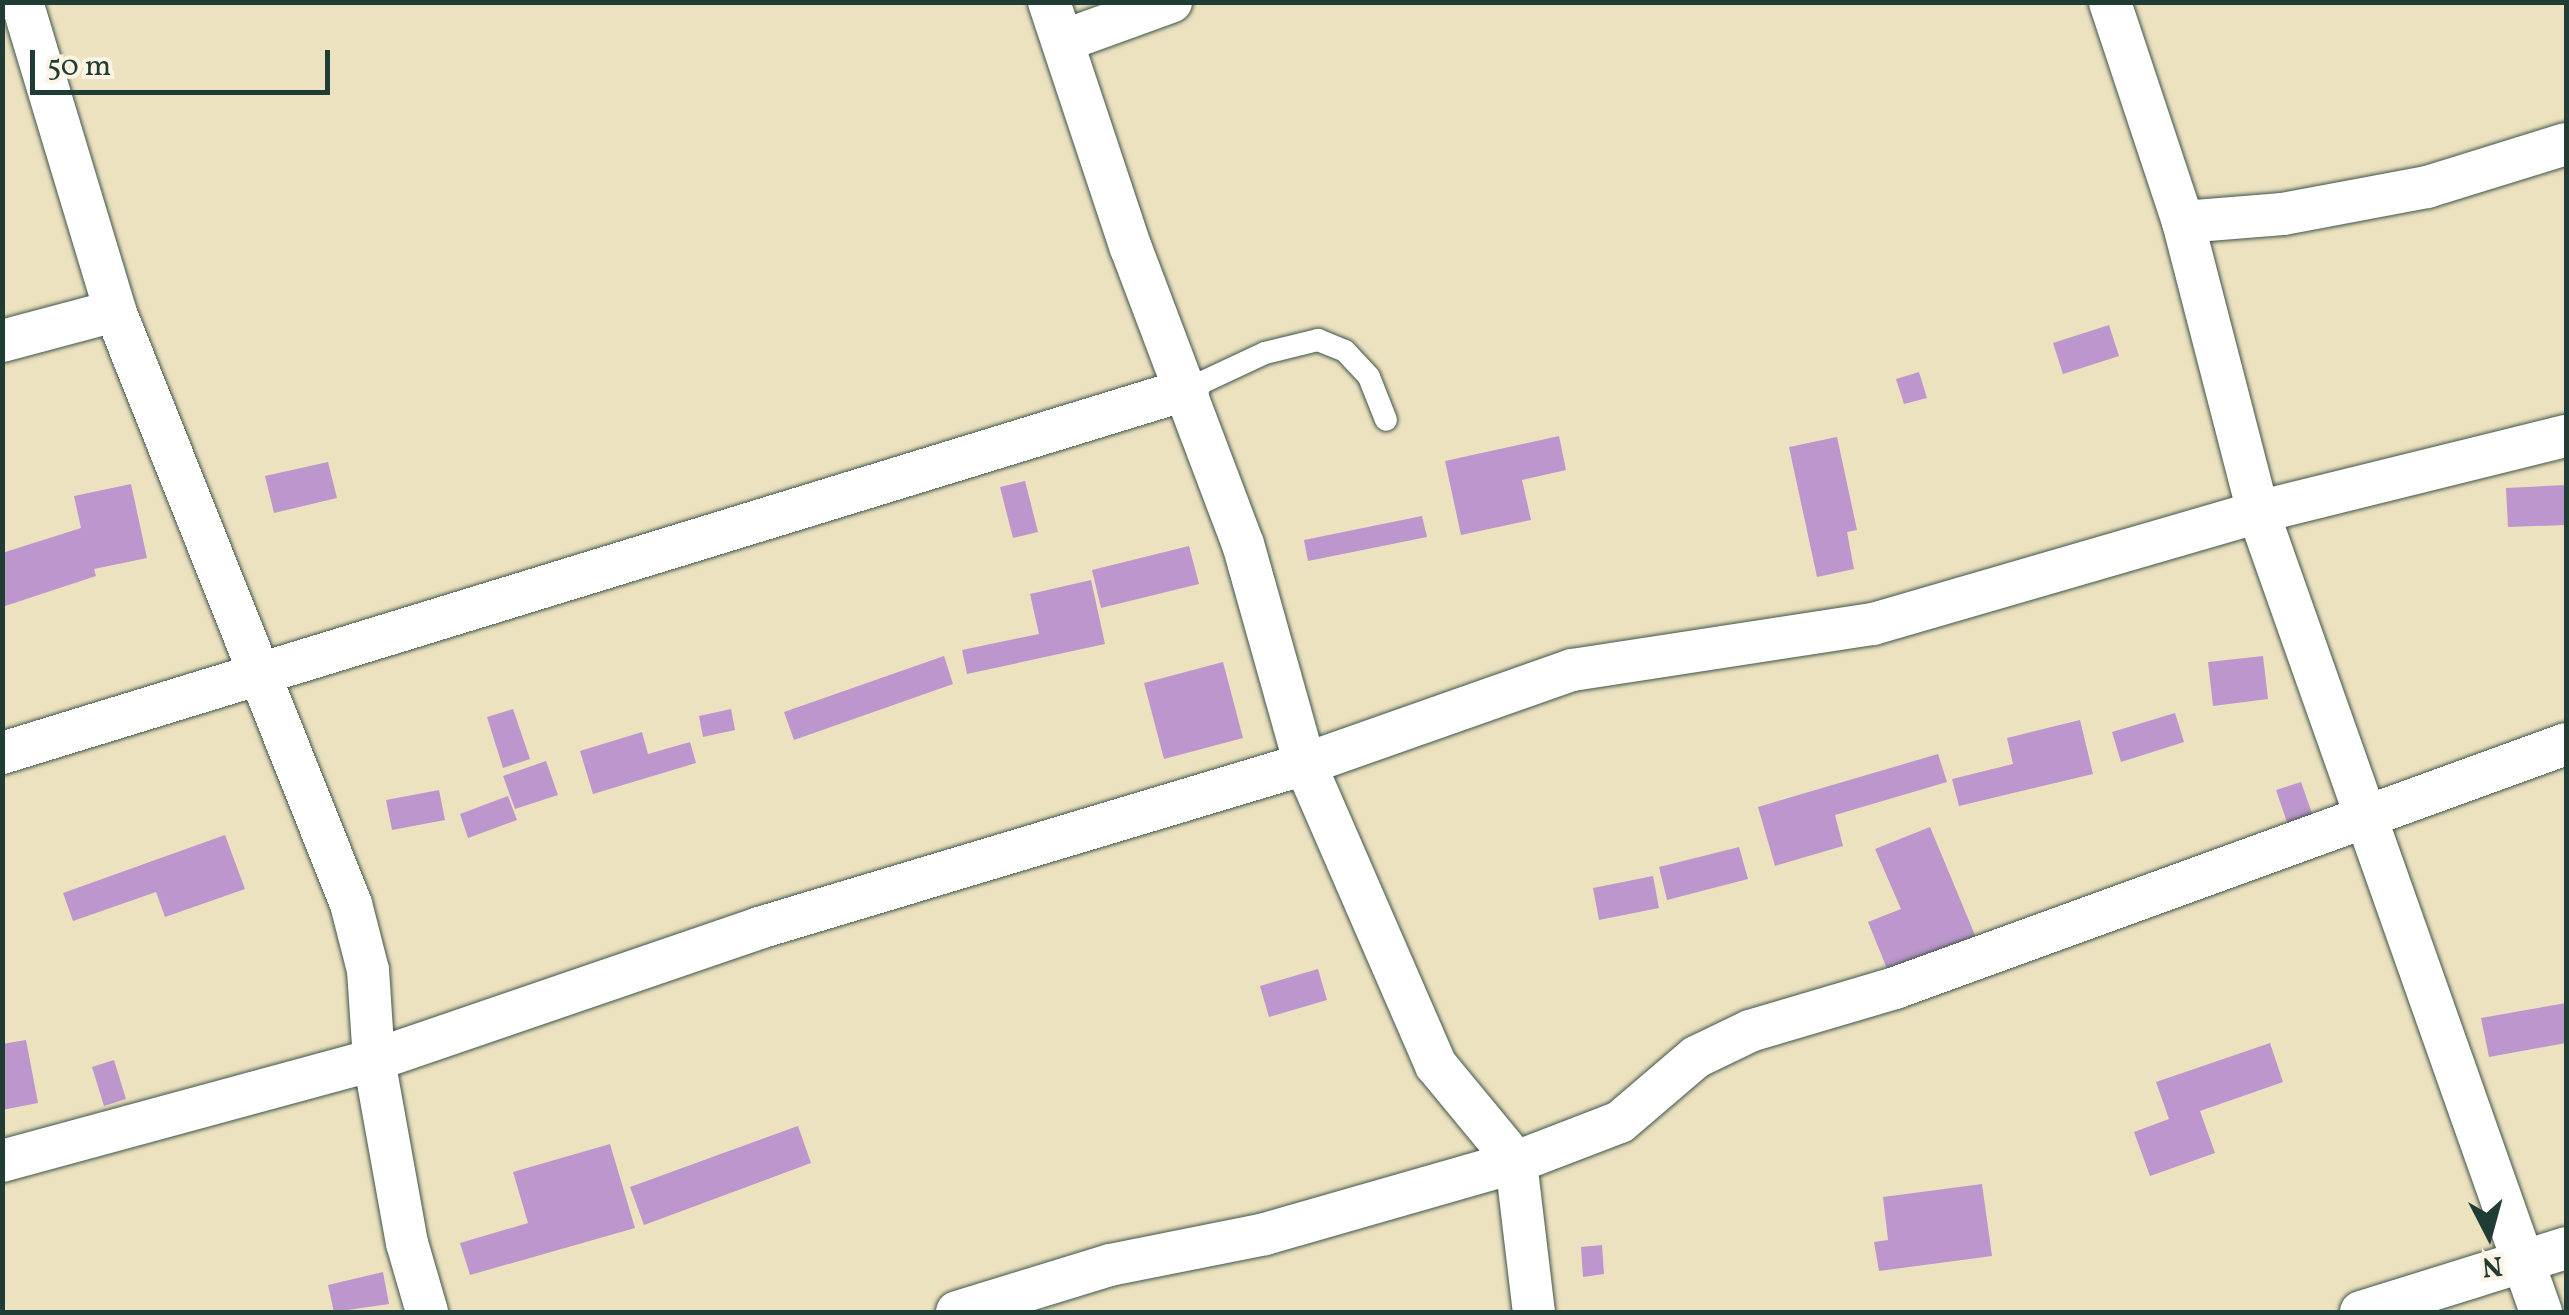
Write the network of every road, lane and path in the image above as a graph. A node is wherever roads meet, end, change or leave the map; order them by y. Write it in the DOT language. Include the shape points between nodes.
graph roads {
  1 [pos="22,2"];
  2 [pos="1171,2"];
  3 [pos="2110,2"];
  4 [pos="1056,22"];
  5 [pos="2566,144"];
  6 [pos="2183,222"];
  7 [pos="115,311"];
  8 [pos="2,340"];
  9 [pos="1188,388"];
  10 [pos="1386,420"];
  11 [pos="2566,436"];
  12 [pos="2258,512"];
  13 [pos="257,680"];
  14 [pos="2566,744"];
  15 [pos="2,754"];
  16 [pos="1305,764"];
  17 [pos="2367,818"];
  18 [pos="374,1060"];
  19 [pos="2,1161"];
  20 [pos="1516,1162"];
  21 [pos="2566,1248"];
  22 [pos="2527,1262"];
  23 [pos="427,1312"];
  24 [pos="957,1312"];
  25 [pos="1534,1312"];
  26 [pos="2362,1312"];
  27 [pos="2541,1312"];
  1 -- 7 [label="street"];
  2 -- 4 [label="street"];
  3 -- 6 [label="street"];
  4 -- 9 [label="street" via="1132,248"];
  5 -- 6 [label="street" via="2427,187 2284,214"];
  6 -- 12 [label="street"];
  7 -- 8 [label="street"];
  7 -- 13 [label="street"];
  9 -- 10 [label="lane" via="1265,353 1318,340 1345,351 1368,377"];
  9 -- 13 [label="street"];
  9 -- 16 [label="street" via="1243,544"];
  11 -- 12 [label="street"];
  12 -- 16 [label="street" via="1873,624 1572,670"];
  12 -- 17 [label="street"];
  13 -- 15 [label="street"];
  13 -- 18 [label="street" via="350,904 368,970"];
  14 -- 17 [label="street"];
  16 -- 18 [label="street" via="759,928"];
  16 -- 20 [label="street" via="1436,1065"];
  17 -- 20 [label="street" via="1894,988 1750,1031 1696,1057 1620,1122"];
  17 -- 22 [label="street"];
  18 -- 19 [label="street"];
  18 -- 23 [label="street" via="407,1243"];
  20 -- 24 [label="street"];
  20 -- 25 [label="street"];
  21 -- 22 [label="street"];
  22 -- 26 [label="street"];
  22 -- 27 [label="street"];
}
